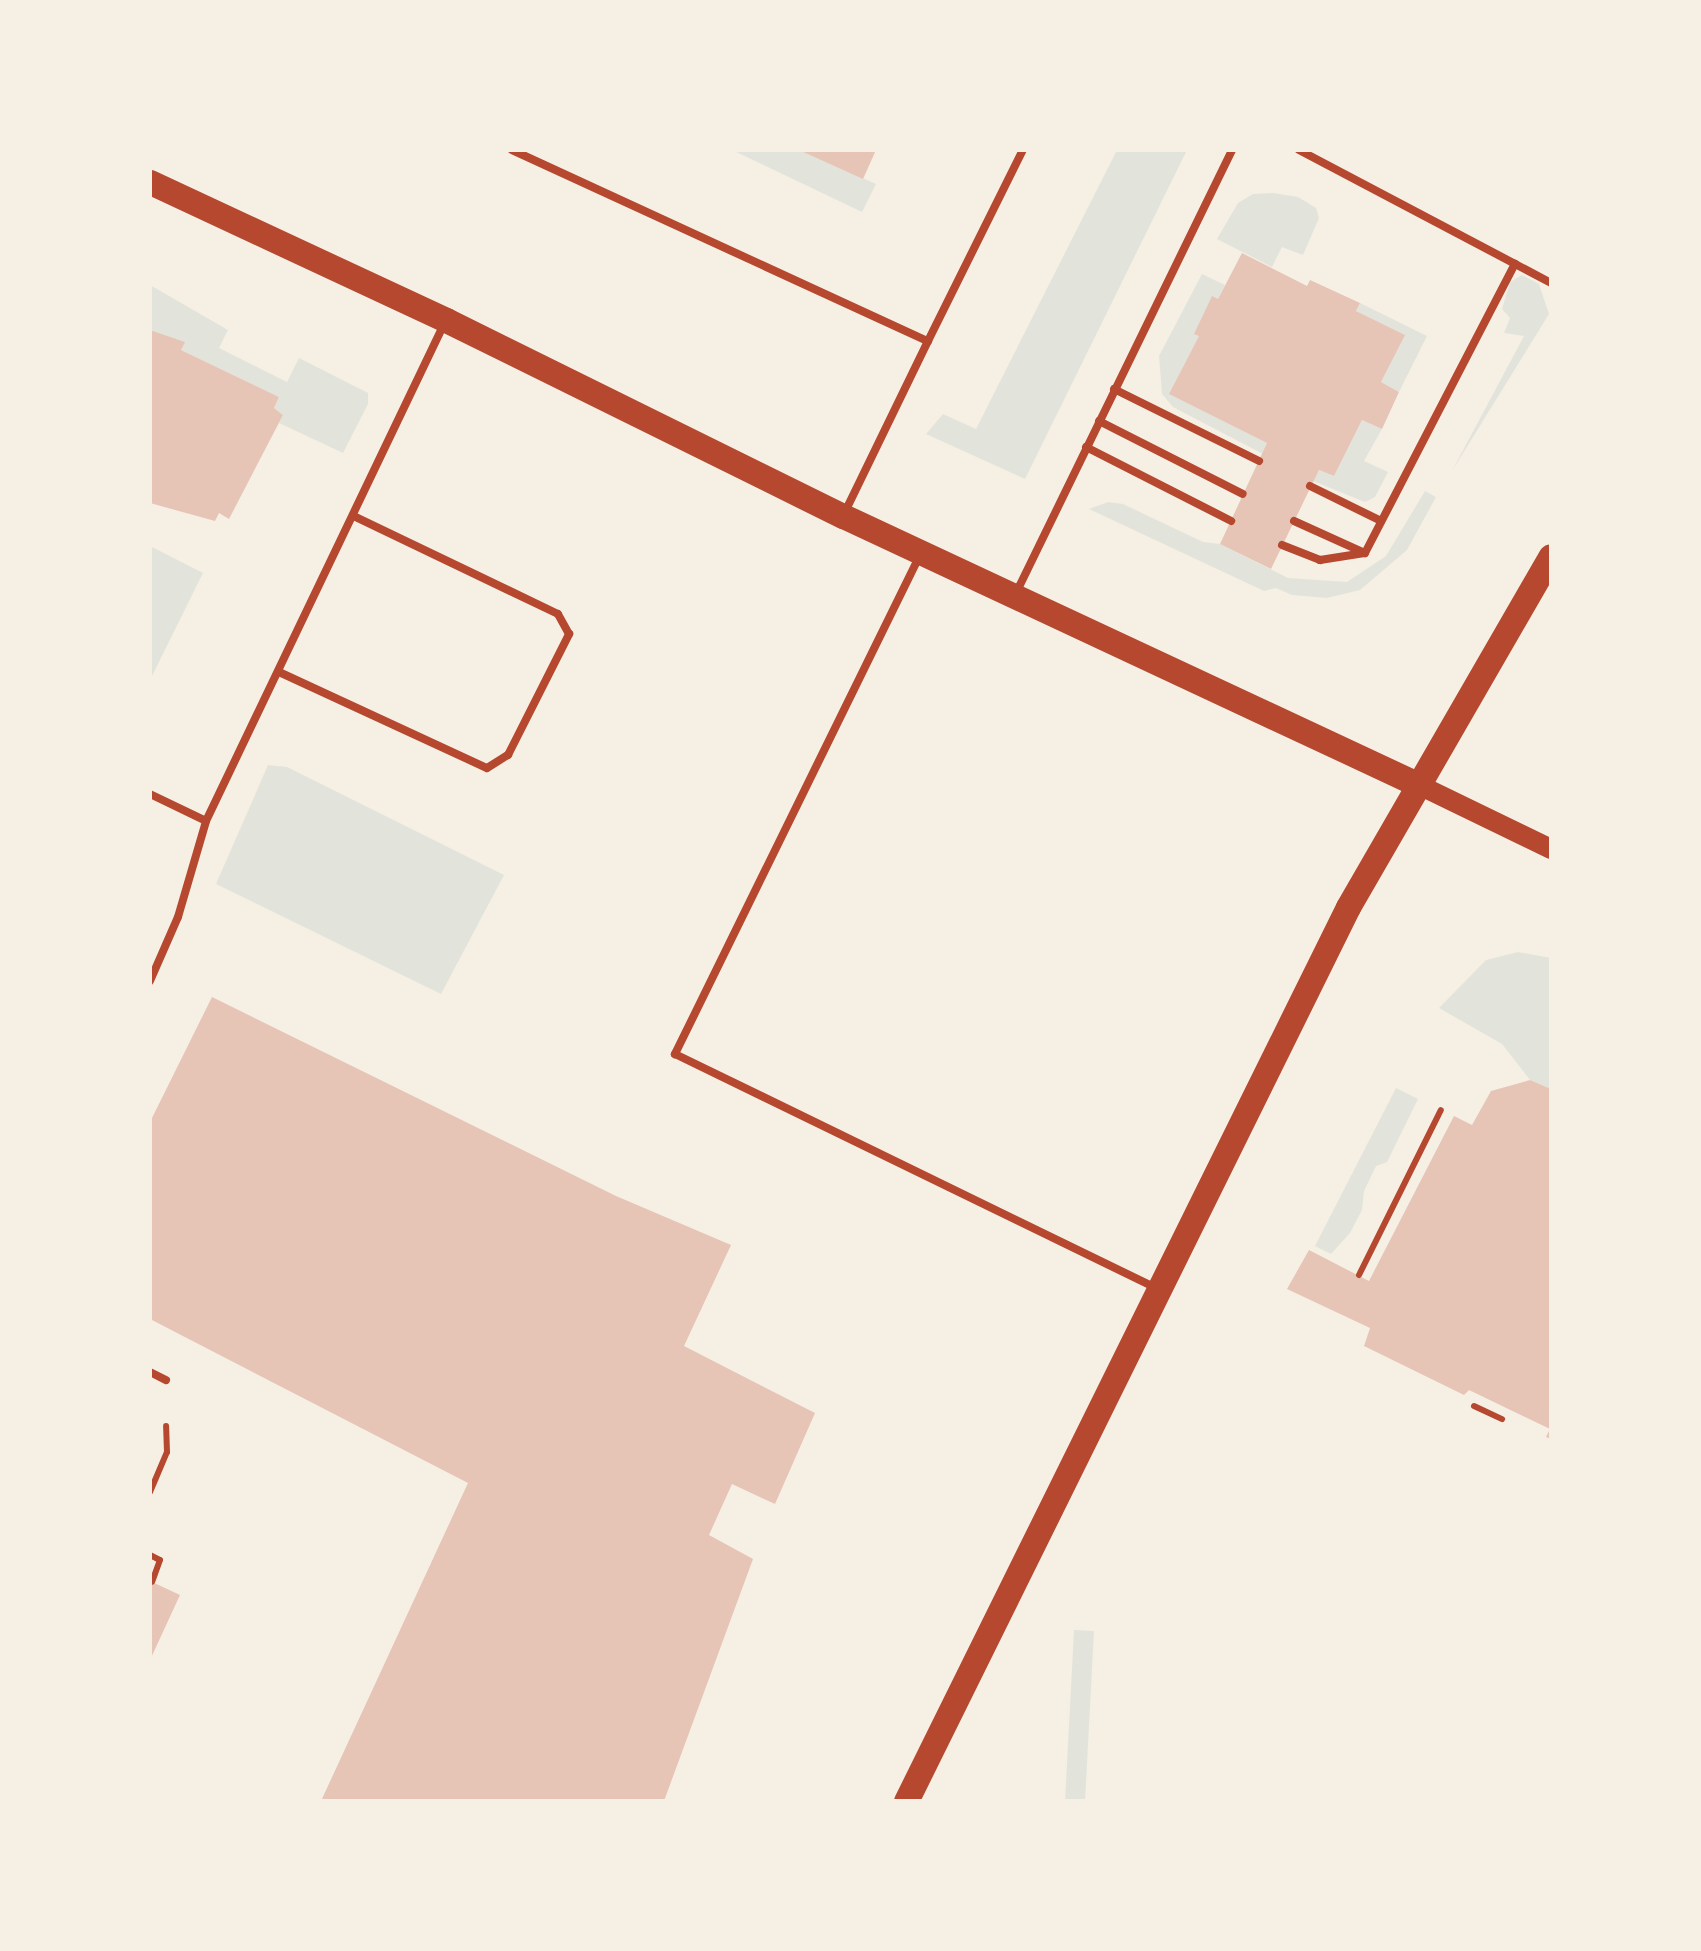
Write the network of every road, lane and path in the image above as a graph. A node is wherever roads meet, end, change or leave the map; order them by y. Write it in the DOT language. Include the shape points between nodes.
graph roads {
  1 [pos="512,150"];
  2 [pos="1023,150"];
  3 [pos="1232,150"];
  4 [pos="1300,150"];
  5 [pos="150,182"];
  6 [pos="1515,264"];
  7 [pos="1551,283"];
  8 [pos="446,320"];
  9 [pos="928,342"];
  10 [pos="1114,390"];
  11 [pos="1099,421"];
  12 [pos="1086,447"];
  13 [pos="1259,461"];
  14 [pos="1310,486"];
  15 [pos="1242,494"];
  16 [pos="353,516"];
  17 [pos="843,516"];
  18 [pos="1294,520"];
  19 [pos="1231,521"];
  20 [pos="1381,521"];
  21 [pos="1282,545"];
  22 [pos="922,552"];
  23 [pos="1365,553"];
  24 [pos="1551,556"];
  25 [pos="1015,594"];
  26 [pos="279,672"];
  27 [pos="1417,784"];
  28 [pos="150,794"];
  29 [pos="206,821"];
  30 [pos="1551,849"];
  31 [pos="150,981"];
  32 [pos="1441,1110"];
  33 [pos="1359,1275"];
  34 [pos="1158,1290"];
  35 [pos="150,1372"];
  36 [pos="166,1380"];
  37 [pos="1474,1406"];
  38 [pos="1502,1419"];
  39 [pos="166,1426"];
  40 [pos="154,1473"];
  41 [pos="150,1492"];
  42 [pos="150,1556"];
  43 [pos="152,1582"];
  44 [pos="906,1801"];
  1 -- 9 [label="lane"];
  2 -- 9 [label="lane"];
  3 -- 10 [label="lane"];
  4 -- 6 [label="lane"];
  5 -- 8 [label="main road"];
  6 -- 7 [label="lane"];
  6 -- 20 [label="lane"];
  8 -- 16 [label="lane"];
  8 -- 17 [label="main road"];
  9 -- 17 [label="lane"];
  10 -- 11 [label="lane"];
  10 -- 13 [label="lane"];
  11 -- 12 [label="lane"];
  11 -- 15 [label="lane"];
  12 -- 19 [label="lane"];
  12 -- 25 [label="lane"];
  14 -- 20 [label="lane"];
  16 -- 26 [label="lane"];
  16 -- 26 [label="lane" via="558,614 569,634 508,755 487,768"];
  17 -- 22 [label="main road"];
  18 -- 23 [label="lane"];
  20 -- 23 [label="lane"];
  21 -- 23 [label="lane" via="1320,560"];
  22 -- 25 [label="main road"];
  22 -- 34 [label="lane" via="676,1054"];
  24 -- 27 [label="main road"];
  25 -- 27 [label="main road"];
  26 -- 29 [label="lane"];
  27 -- 30 [label="main road"];
  27 -- 34 [label="main road" via="1348,907"];
  28 -- 29 [label="lane"];
  29 -- 31 [label="lane" via="178,917"];
  32 -- 33 [label="path"];
  34 -- 44 [label="main road"];
  35 -- 36 [label="lane"];
  37 -- 38 [label="path"];
  39 -- 40 [label="path" via="167,1452"];
  40 -- 41 [label="path"];
  42 -- 43 [label="path" via="160,1560"];
}
